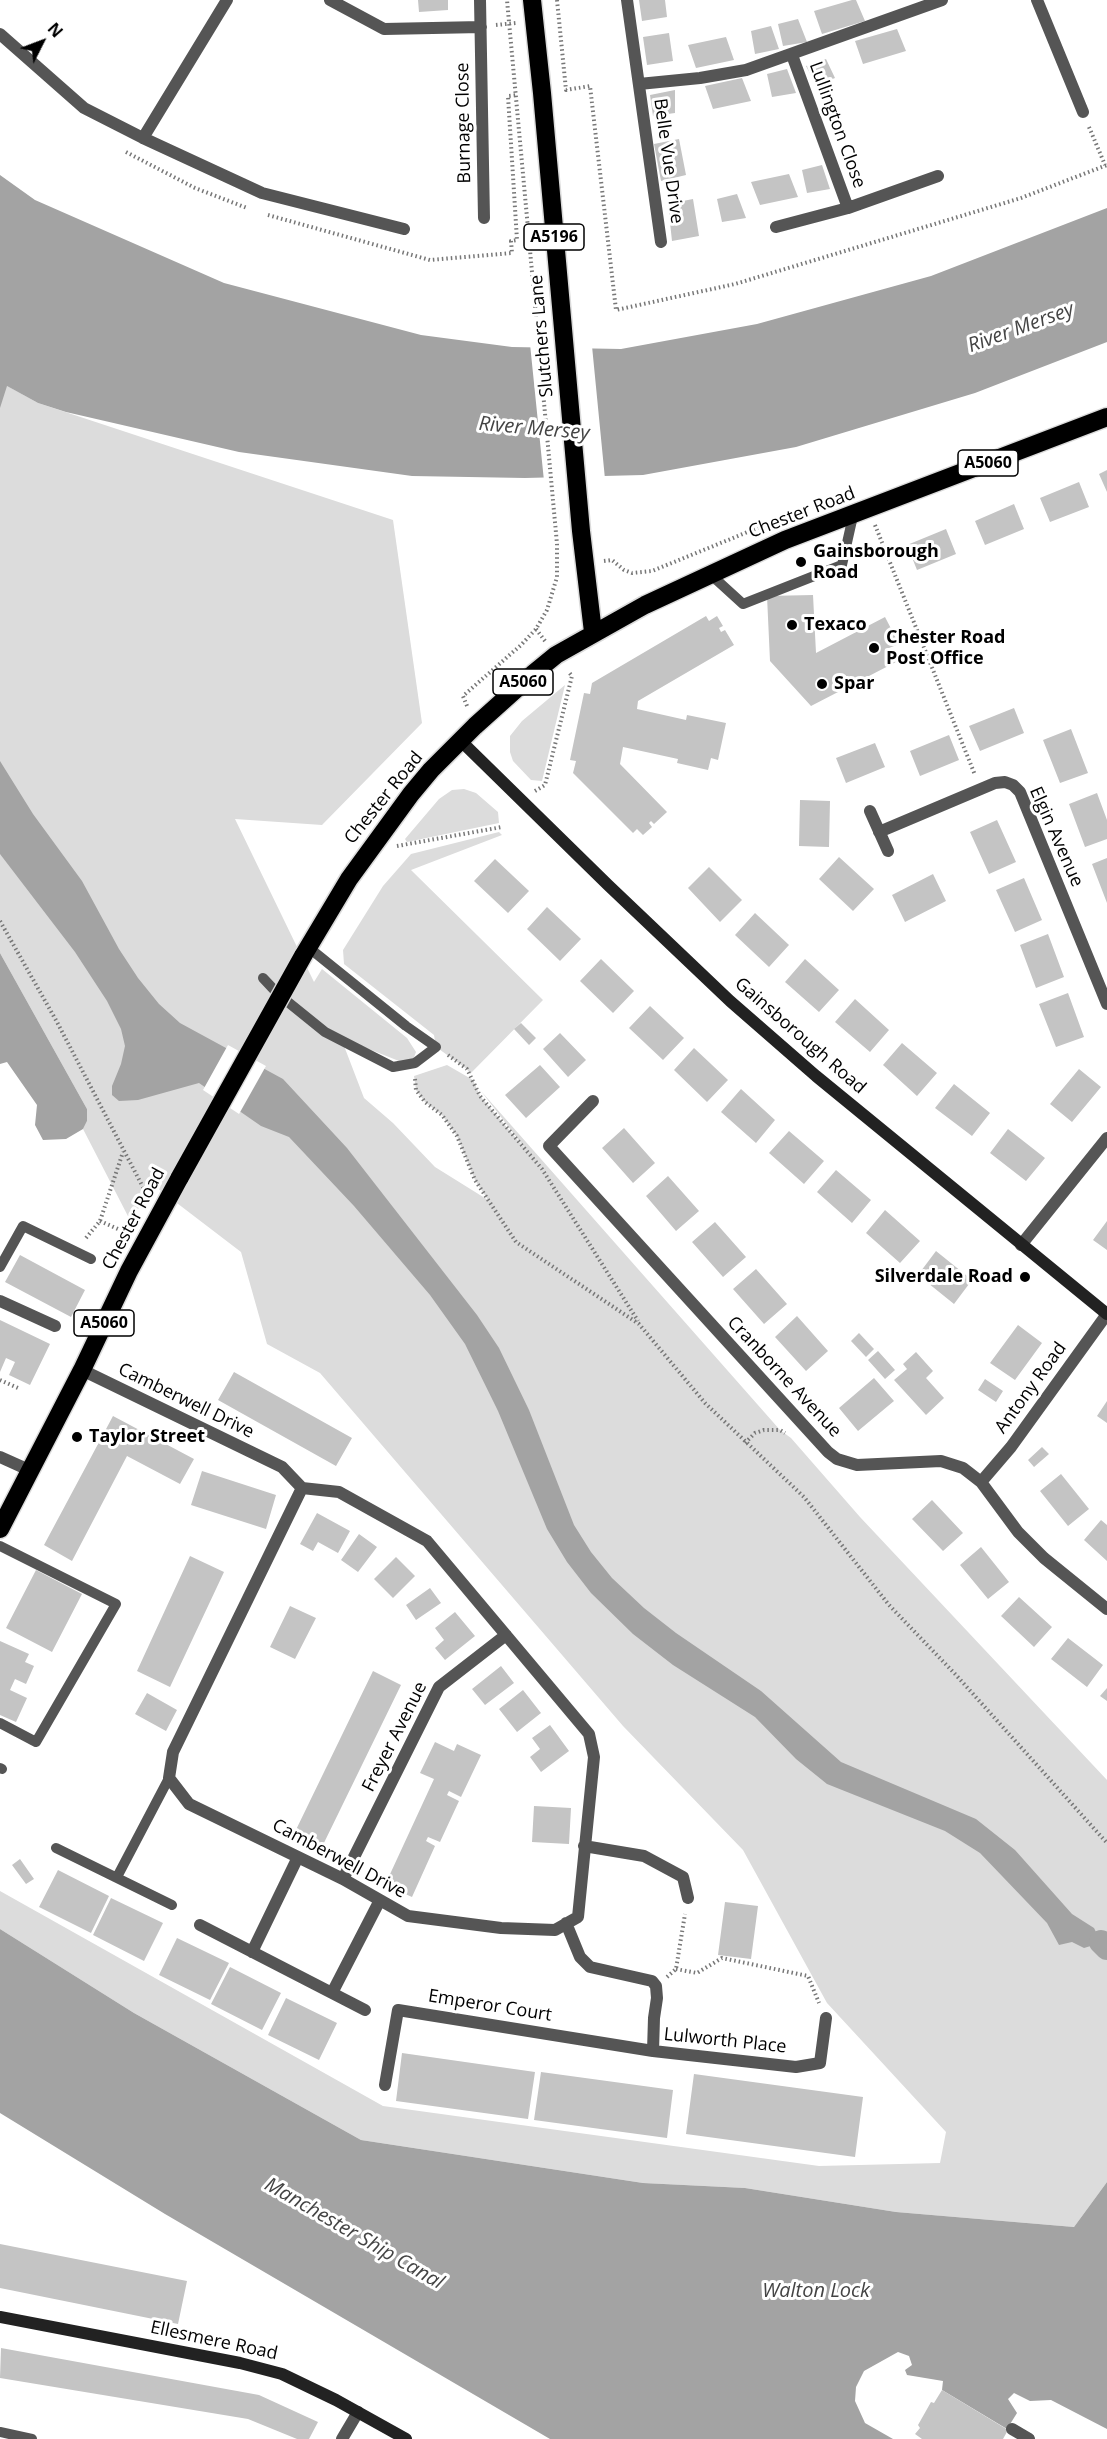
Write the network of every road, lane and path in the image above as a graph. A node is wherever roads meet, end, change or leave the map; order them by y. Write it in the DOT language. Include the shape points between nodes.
graph roads {
  1 [pos="227,0"];
  2 [pos="330,0"];
  3 [pos="480,0"];
  4 [pos="507,0"];
  5 [pos="532,0"];
  6 [pos="557,0"];
  7 [pos="627,0"];
  8 [pos="942,0"];
  9 [pos="1037,0"];
  10 [pos="534,20"];
  11 [pos="508,24"];
  12 [pos="481,27"];
  13 [pos="0,34"];
  14 [pos="792,55"];
  15 [pos="639,84"];
  16 [pos="566,90"];
  17 [pos="517,95"];
  18 [pos="1083,112"];
  19 [pos="143,138"];
  20 [pos="1105,165"];
  21 [pos="938,176"];
  22 [pos="848,208"];
  23 [pos="258,212"];
  24 [pos="484,218"];
  25 [pos="776,227"];
  26 [pos="404,229"];
  27 [pos="661,242"];
  28 [pos="1107,417"];
  29 [pos="861,513"];
  30 [pos="709,573"];
  31 [pos="593,632"];
  32 [pos="572,676"];
  33 [pos="463,696"];
  34 [pos="460,741"];
  35 [pos="981,789"];
  36 [pos="524,803"];
  37 [pos="870,811"];
  38 [pos="502,827"];
  39 [pos="879,832"];
  40 [pos="394,846"];
  41 [pos="888,851"];
  42 [pos="0,921"];
  43 [pos="305,951"];
  44 [pos="263,978"];
  45 [pos="1107,1004"];
  46 [pos="436,1047"];
  47 [pos="415,1064"];
  48 [pos="593,1101"];
  49 [pos="1107,1138"];
  50 [pos="124,1152"];
  51 [pos="147,1193"];
  52 [pos="100,1221"];
  53 [pos="127,1233"];
  54 [pos="1021,1245"];
  55 [pos="73,1250"];
  56 [pos="92,1259"];
  57 [pos="0,1267"];
  58 [pos="0,1301"];
  59 [pos="1107,1314"];
  60 [pos="639,1324"];
  61 [pos="55,1326"];
  62 [pos="82,1370"];
  63 [pos="0,1380"];
  64 [pos="18,1388"];
  65 [pos="780,1430"];
  66 [pos="746,1443"];
  67 [pos="0,1457"];
  68 [pos="29,1470"];
  69 [pos="981,1482"];
  70 [pos="302,1488"];
  71 [pos="0,1529"];
  72 [pos="0,1546"];
  73 [pos="1107,1609"];
  74 [pos="506,1635"];
  75 [pos="0,1723"];
  76 [pos="169,1778"];
  77 [pos="1107,1844"];
  78 [pos="584,1846"];
  79 [pos="56,1848"];
  80 [pos="298,1857"];
  81 [pos="117,1877"];
  82 [pos="343,1879"];
  83 [pos="688,1898"];
  84 [pos="380,1900"];
  85 [pos="172,1905"];
  86 [pos="566,1923"];
  87 [pos="200,1925"];
  88 [pos="252,1952"];
  89 [pos="676,1969"];
  90 [pos="656,1986"];
  91 [pos="332,1993"];
  92 [pos="365,2010"];
  93 [pos="826,2018"];
  94 [pos="653,2051"];
  95 [pos="385,2085"];
  96 [pos="0,2317"];
  97 [pos="358,2412"];
  98 [pos="1012,2429"];
  99 [pos="0,2432"];
  100 [pos="32,2439"];
  101 [pos="342,2439"];
  102 [pos="406,2439"];
  103 [pos="1029,2439"];
  1 -- 19 [label="street"];
  2 -- 12 [label="street" via="384,29"];
  3 -- 12 [label="street, Burnage Close"];
  4 -- 11 [label="path"];
  5 -- 10 [label="highway, Slutchers Lane / A5196"];
  6 -- 16 [label="path"];
  7 -- 15 [label="street, Belle Vue Drive"];
  8 -- 14 [label="street, Belle Vue Drive"];
  9 -- 18 [label="street"];
  10 -- 11 [label="path"];
  10 -- 31 [label="highway, Slutchers Lane / A5196"];
  11 -- 12 [label="path"];
  11 -- 17 [label="path"];
  12 -- 24 [label="street, Burnage Close"];
  13 -- 19 [label="street" via="84,108"];
  14 -- 15 [label="street, Belle Vue Drive" via="746,70"];
  14 -- 22 [label="street, Lullington Close"];
  15 -- 27 [label="street, Belle Vue Drive"];
  17 -- 23 [label="path" via="508,96 517,240 511,241 512,253 430,260"];
  17 -- 33 [label="path" via="557,576 547,610 536,629"];
  18 -- 20 [label="path"];
  19 -- 26 [label="street" via="262,193"];
  21 -- 22 [label="street, Lullington Close"];
  22 -- 25 [label="street, Lullington Close"];
  28 -- 29 [label="highway, Chester Road / A5060"];
  29 -- 30 [label="highway, Chester Road / A5060"];
  29 -- 30 [label="lane" via="842,565 743,604"];
  29 -- 35 [label="path"];
  30 -- 31 [label="highway, Chester Road / A5060"];
  31 -- 34 [label="highway, Chester Road / A5060" via="540,668"];
  32 -- 36 [label="path" via="545,785"];
  34 -- 36 [label="street, Gainsborough Road"];
  34 -- 43 [label="highway, Chester Road / A5060" via="411,794 368,850"];
  35 -- 39 [label="street, Elgin Avenue"];
  35 -- 45 [label="street, Elgin Avenue" via="1005,782 1020,792"];
  36 -- 54 [label="street, Gainsborough Road" via="730,1000"];
  37 -- 39 [label="street"];
  38 -- 40 [label="path"];
  39 -- 41 [label="street"];
  42 -- 50 [label="path"];
  43 -- 46 [label="lane"];
  43 -- 62 [label="highway, Chester Road / A5060, bridge" via="129,1271"];
  44 -- 47 [label="lane" via="325,1032 393,1067"];
  46 -- 47 [label="lane"];
  46 -- 60 [label="path" via="467,1069 480,1096 542,1169"];
  47 -- 60 [label="path" via="416,1090 457,1136 476,1180 516,1242"];
  48 -- 69 [label="street, Cranborne Avenue" via="549,1146 828,1452 857,1465 941,1461 963,1468"];
  49 -- 54 [label="street"];
  50 -- 51 [label="path"];
  50 -- 52 [label="path"];
  52 -- 53 [label="path"];
  52 -- 55 [label="path"];
  54 -- 59 [label="street, Gainsborough Road"];
  55 -- 56 [label="lane"];
  55 -- 57 [label="lane" via="23,1226"];
  58 -- 61 [label="street"];
  59 -- 69 [label="street, Antony Road"];
  60 -- 66 [label="path" via="705,1403"];
  62 -- 68 [label="highway, Chester Road / A5060"];
  62 -- 70 [label="street, Camberwell Drive" via="282,1467"];
  63 -- 64 [label="path"];
  65 -- 66 [label="path" via="755,1433"];
  66 -- 77 [label="path" via="804,1497 889,1605"];
  67 -- 68 [label="street"];
  68 -- 71 [label="highway, Chester Road / A5060"];
  69 -- 73 [label="street, Cranborne Avenue" via="1018,1532"];
  70 -- 74 [label="street" via="339,1492 427,1541"];
  70 -- 76 [label="street" via="173,1752"];
  72 -- 75 [label="lane" via="116,1604 36,1742"];
  74 -- 78 [label="street" via="589,1734 594,1757"];
  74 -- 82 [label="street, Freyer Avenue" via="439,1687"];
  76 -- 80 [label="street, Camberwell Drive" via="189,1804"];
  76 -- 81 [label="lane"];
  78 -- 83 [label="street" via="644,1856 684,1877"];
  78 -- 86 [label="street" via="578,1917"];
  79 -- 81 [label="lane"];
  80 -- 82 [label="street, Camberwell Drive"];
  80 -- 88 [label="street"];
  81 -- 85 [label="lane"];
  82 -- 84 [label="street, Camberwell Drive"];
  83 -- 89 [label="path"];
  84 -- 86 [label="street, Camberwell Drive" via="408,1916 501,1928 555,1930"];
  84 -- 91 [label="street"];
  86 -- 90 [label="street" via="580,1958 590,1967 652,1981"];
  87 -- 88 [label="street"];
  88 -- 91 [label="street"];
  89 -- 90 [label="path"];
  89 -- 93 [label="path" via="697,1973 722,1958 807,1976"];
  90 -- 94 [label="street"];
  91 -- 92 [label="street"];
  93 -- 94 [label="street, Lulworth Place" via="820,2063 796,2067"];
  94 -- 95 [label="street, Emperor Court" via="398,2010"];
  96 -- 97 [label="street, Ellesmere Road" via="263,2369 300,2382"];
  97 -- 101 [label="street"];
  97 -- 102 [label="street, Ellesmere Road"];
  98 -- 103 [label="street"];
  99 -- 100 [label="lane"];
}
